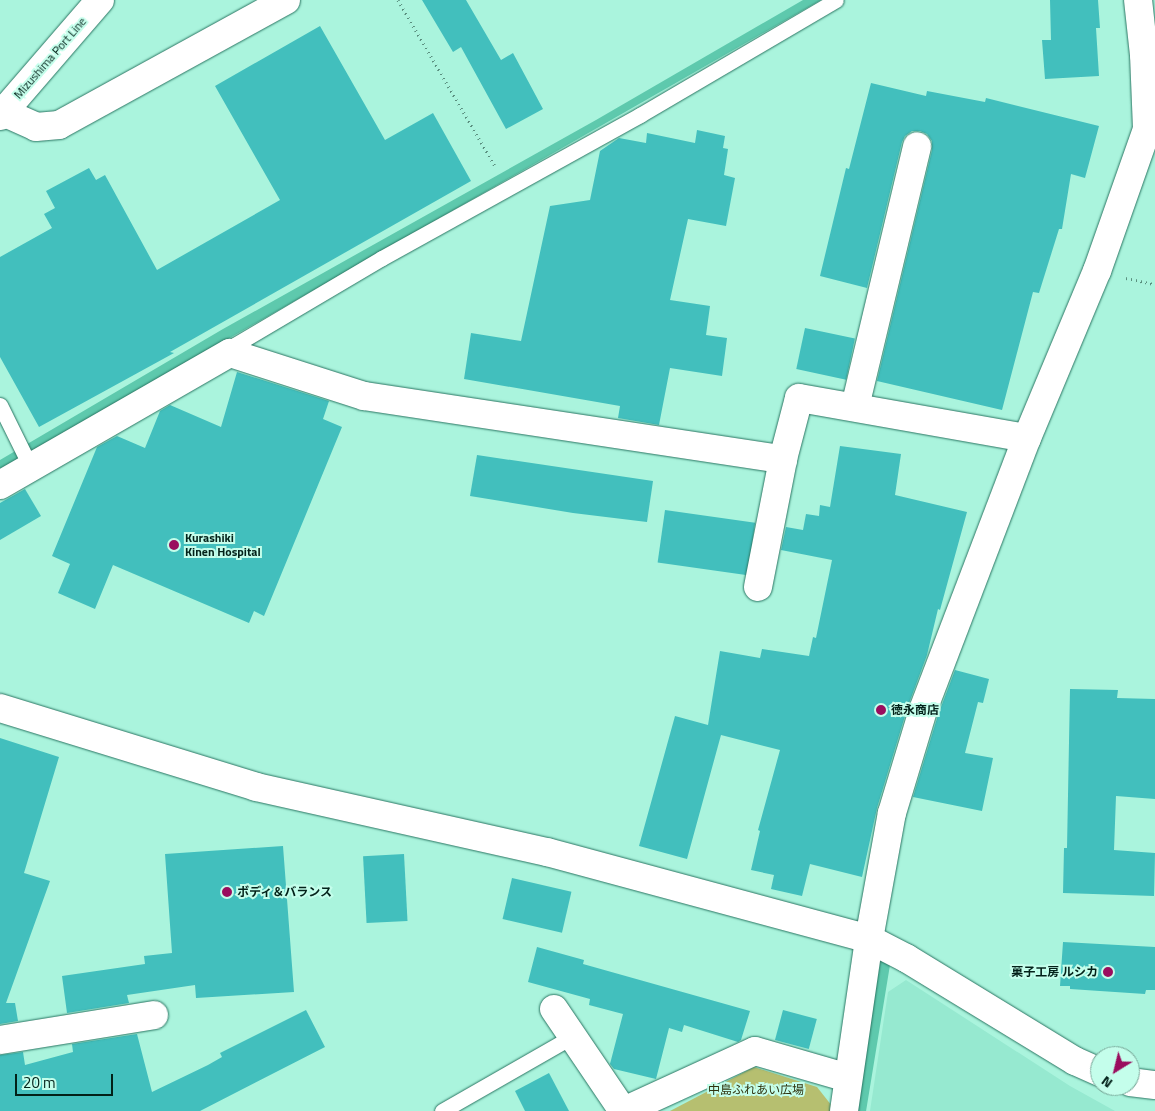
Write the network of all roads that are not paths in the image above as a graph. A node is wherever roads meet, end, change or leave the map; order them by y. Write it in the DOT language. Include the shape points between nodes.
graph roads {
  1 [pos="100,0"];
  2 [pos="286,0"];
  3 [pos="836,0"];
  4 [pos="1138,0"];
  5 [pos="2,114"];
  6 [pos="917,146"];
  7 [pos="230,353"];
  8 [pos="0,406"];
  9 [pos="855,407"];
  10 [pos="1027,438"];
  11 [pos="26,458"];
  12 [pos="782,459"];
  13 [pos="0,486"];
  14 [pos="758,587"];
  15 [pos="0,708"];
  16 [pos="869,939"];
  17 [pos="554,1009"];
  18 [pos="154,1016"];
  19 [pos="573,1036"];
  20 [pos="0,1040"];
  21 [pos="1090,1067"];
  22 [pos="848,1078"];
  23 [pos="1140,1083"];
  24 [pos="1155,1085"];
  25 [pos="442,1111"];
  26 [pos="624,1111"];
  27 [pos="844,1111"];
  1 -- 5 [label="street, Mizushima Port Line"];
  2 -- 5 [label="street" via="59,125 36,126"];
  3 -- 7 [label="lane" via="640,115 382,258 233,346"];
  4 -- 10 [label="street" via="1147,129 1097,271"];
  6 -- 9 [label="street"];
  7 -- 11 [label="street"];
  7 -- 12 [label="street" via="364,396"];
  8 -- 11 [label="lane"];
  9 -- 10 [label="street"];
  9 -- 12 [label="street" via="799,398"];
  10 -- 16 [label="street" via="922,710 892,813"];
  11 -- 13 [label="street"];
  12 -- 14 [label="street"];
  15 -- 16 [label="street" via="256,787 546,852"];
  16 -- 21 [label="street"];
  16 -- 22 [label="street"];
  17 -- 19 [label="street"];
  18 -- 20 [label="street"];
  19 -- 25 [label="lane"];
  19 -- 26 [label="street"];
  22 -- 26 [label="street" via="755,1051"];
  22 -- 27 [label="street"];
  23 -- 24 [label="street"];
}
